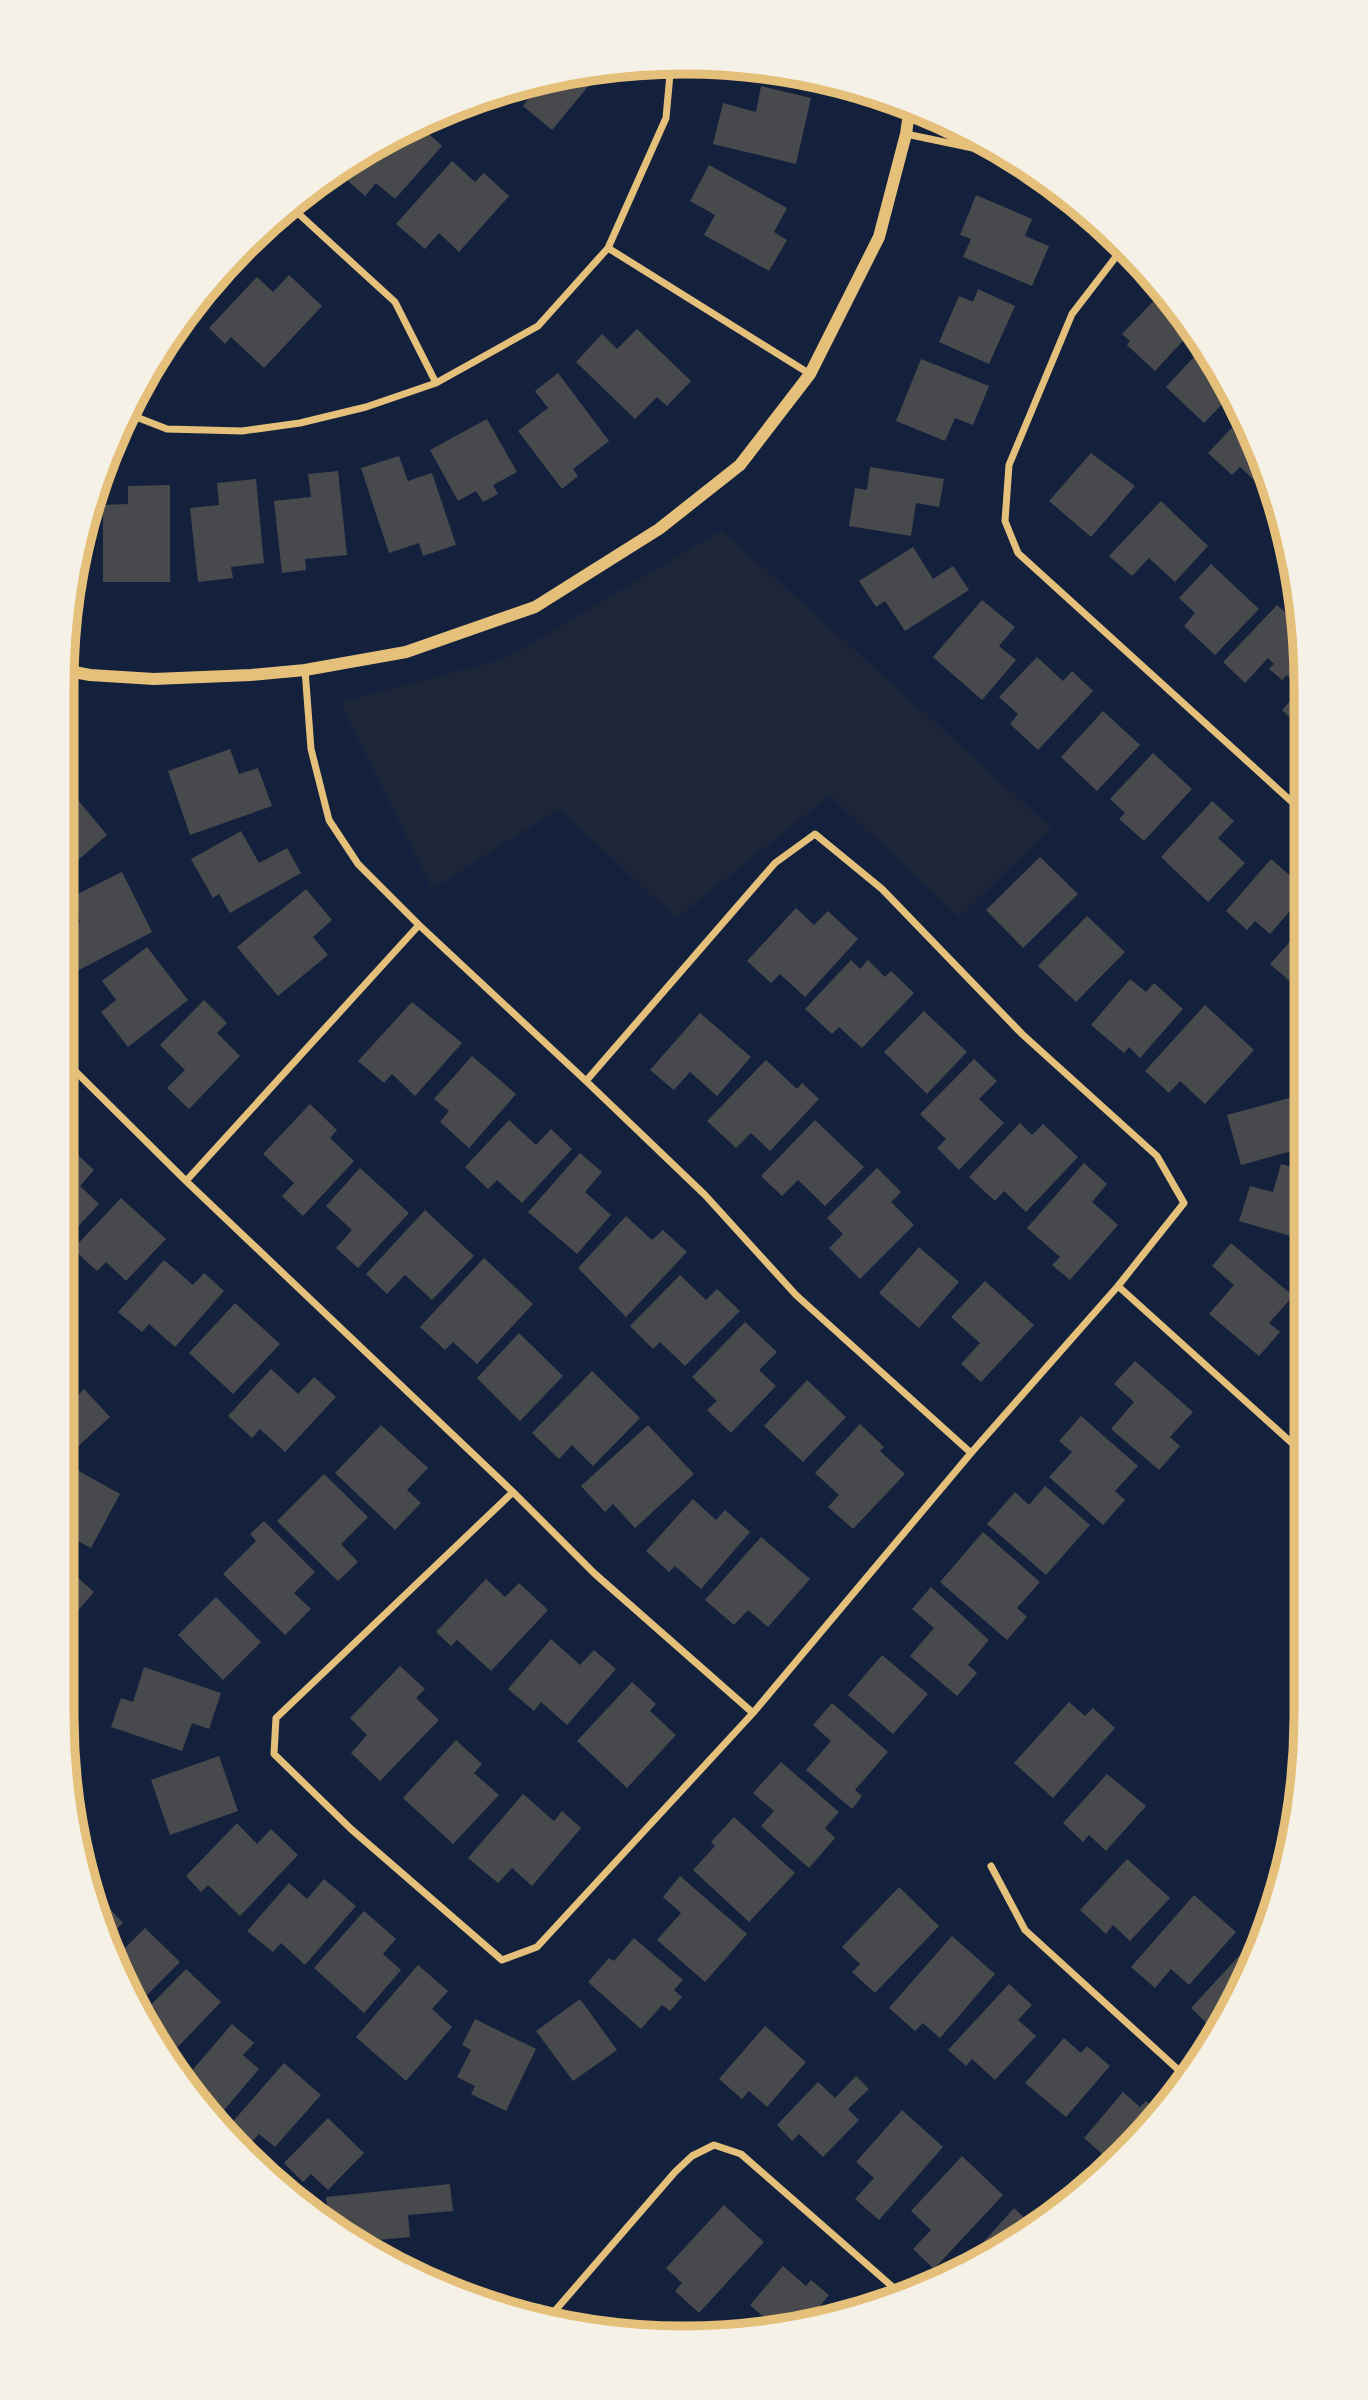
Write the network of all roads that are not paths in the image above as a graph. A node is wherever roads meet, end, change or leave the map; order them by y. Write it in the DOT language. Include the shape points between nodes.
graph roads {
  1 [pos="669,74"];
  2 [pos="908,116"];
  3 [pos="906,134"];
  4 [pos="978,149"];
  5 [pos="297,212"];
  6 [pos="608,248"];
  7 [pos="1118,254"];
  8 [pos="810,374"];
  9 [pos="436,383"];
  10 [pos="135,416"];
  11 [pos="305,670"];
  12 [pos="74,672"];
  13 [pos="1294,804"];
  14 [pos="419,925"];
  15 [pos="74,1070"];
  16 [pos="586,1081"];
  17 [pos="186,1181"];
  18 [pos="1118,1286"];
  19 [pos="1294,1445"];
  20 [pos="971,1453"];
  21 [pos="513,1492"];
  22 [pos="753,1713"];
  23 [pos="991,1866"];
  24 [pos="1180,2071"];
  25 [pos="895,2289"];
  26 [pos="554,2312"];
  1 -- 6 [label="street" via="666,118"];
  2 -- 3 [label="street"];
  3 -- 4 [label="street"];
  3 -- 8 [label="street" via="878,237"];
  5 -- 9 [label="street" via="395,302"];
  6 -- 8 [label="street"];
  6 -- 9 [label="street" via="538,326"];
  7 -- 13 [label="street" via="1072,314 1009,465 1005,521 1018,553"];
  8 -- 11 [label="street" via="740,465 659,530 535,607 406,652"];
  9 -- 10 [label="street" via="366,407 242,431 167,429"];
  11 -- 12 [label="street" via="154,678"];
  11 -- 14 [label="street" via="311,749 329,820 358,864"];
  14 -- 16 [label="street"];
  14 -- 17 [label="street"];
  15 -- 17 [label="street"];
  16 -- 18 [label="street" via="775,863 815,834 882,889 1022,1034 1157,1156 1184,1203"];
  16 -- 20 [label="street" via="705,1195 796,1295"];
  17 -- 21 [label="street"];
  18 -- 19 [label="street"];
  18 -- 20 [label="street"];
  20 -- 22 [label="street"];
  21 -- 22 [label="street" via="595,1574"];
  21 -- 22 [label="street" via="276,1718 274,1754 351,1829 502,1960 537,1947"];
  23 -- 24 [label="street" via="1026,1930"];
  25 -- 26 [label="street" via="741,2154 714,2145 674,2172"];
}
